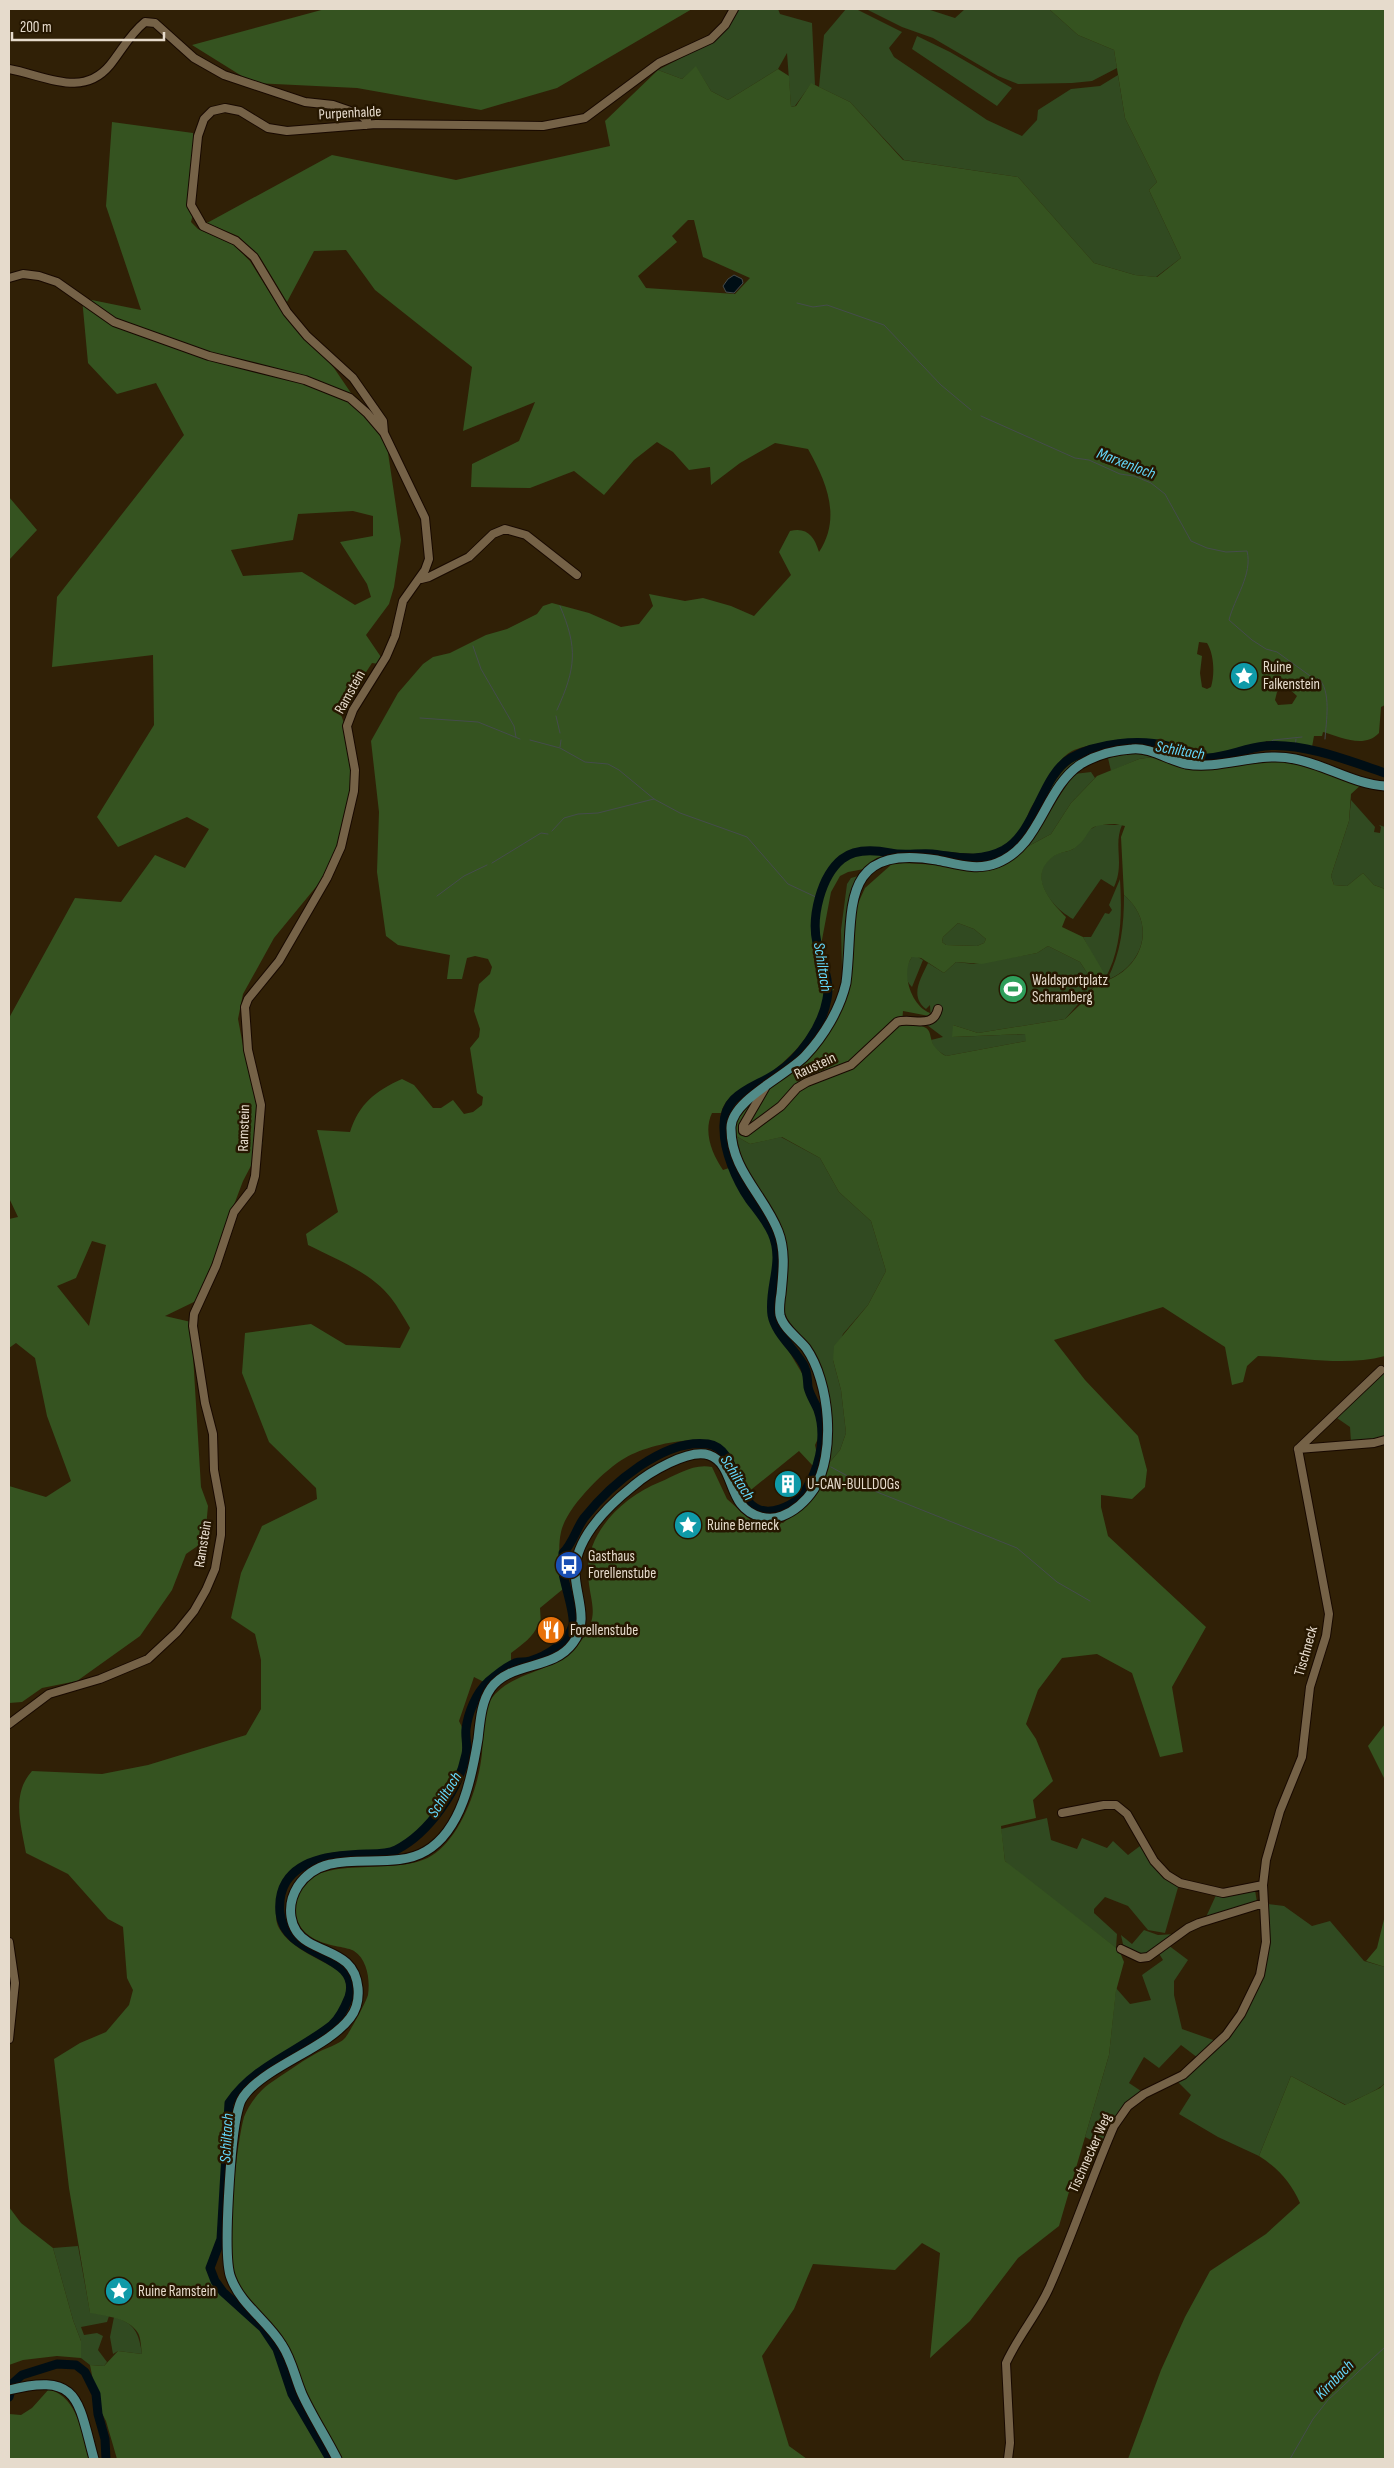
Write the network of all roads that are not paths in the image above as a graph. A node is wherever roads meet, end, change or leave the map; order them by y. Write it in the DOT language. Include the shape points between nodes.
graph roads {
  1 [pos="734,9"];
  2 [pos="9,68"];
  3 [pos="366,124"];
  4 [pos="9,278"];
  5 [pos="384,433"];
  6 [pos="429,559"];
  7 [pos="440,572"];
  8 [pos="577,575"];
  9 [pos="421,579"];
  10 [pos="1385,786"];
  11 [pos="938,1009"];
  12 [pos="765,1088"];
  13 [pos="1381,1370"];
  14 [pos="1385,1440"];
  15 [pos="1298,1449"];
  16 [pos="9,1724"];
  17 [pos="1062,1813"];
  18 [pos="1263,1885"];
  19 [pos="1264,1902"];
  20 [pos="9,1942"];
  21 [pos="1121,1950"];
  22 [pos="9,2039"];
  23 [pos="9,2390"];
  24 [pos="94,2459"];
  25 [pos="337,2459"];
  26 [pos="1008,2459"];
  1 -- 3 [label="street, Purpenhalde" via="711,39 659,63 585,118 544,126"];
  2 -- 3 [label="street" via="64,84 96,79 110,66 135,30 145,22 155,23 194,58 224,75 304,102 333,105 359,114 368,120"];
  3 -- 5 [label="street, Purpenhalde" via="287,131 262,126 240,111 225,108 212,111 201,124 191,205 203,226 236,241 254,257 288,312 308,336 353,378 383,421"];
  4 -- 5 [label="street" via="23,274 57,282 114,322 209,356 330,389 350,398"];
  5 -- 6 [label="street, Ramstein" via="425,518"];
  6 -- 7 [label="street"];
  6 -- 9 [label="street, Ramstein"];
  7 -- 8 [label="street" via="469,557 493,534 505,529 526,535"];
  7 -- 9 [label="street"];
  9 -- 16 [label="street, Ramstein" via="404,601 386,657 353,710 347,726 355,770 354,791 341,847 327,878 279,961 248,999 246,1007 248,1050 261,1105 255,1176 251,1190 234,1212 216,1266 194,1314 193,1326 213,1434 214,1470 221,1508 221,1535 215,1569 194,1611 177,1632 148,1658 100,1679 49,1694"];
  10 -- 12 [label="main road" via="1369,784 1292,758 1267,756 1188,764 1139,749 1093,758 1072,772 1027,839 1005,860 980,867 914,857 894,859 863,874 853,897 849,961 843,995 818,1041 788,1072"];
  11 -- 12 [label="street, Raustein" via="935,1016 924,1022 897,1022 851,1065 797,1088 781,1106 743,1131"];
  12 -- 25 [label="main road" via="748,1098 733,1116 732,1141 746,1180 769,1213 781,1240 780,1316 808,1351 818,1374 828,1422 828,1453 811,1494 780,1517 758,1516 740,1503 719,1461 703,1453 668,1465 634,1486 591,1530 578,1555 576,1583 582,1612 575,1641 545,1663 508,1674 489,1692 481,1714 467,1790 444,1834 423,1853 403,1860 355,1861 325,1866 301,1882 292,1901 289,1911 295,1930 310,1943 332,1951 347,1962 356,1976 358,2000 348,2021 253,2086 240,2101 234,2127 226,2253 229,2274 236,2289 286,2351 306,2402"];
  13 -- 15 [label="street"];
  14 -- 15 [label="street"];
  15 -- 18 [label="street, Tischneck" via="1329,1614 1326,1636 1310,1687 1302,1757 1273,1833"];
  17 -- 18 [label="street" via="1116,1805 1126,1814 1154,1861 1180,1883 1223,1893"];
  18 -- 19 [label="street, Tischneck"];
  19 -- 21 [label="street" via="1218,1915 1188,1928 1148,1957 1140,1958"];
  19 -- 26 [label="street, Tischnecker Weg" via="1264,1959 1253,1990 1226,2035 1183,2075 1133,2102 1114,2126 1050,2287 1006,2363"];
  20 -- 22 [label="street" via="15,1989"];
  23 -- 24 [label="main road" via="39,2383 54,2384 72,2395 81,2411"];
}
